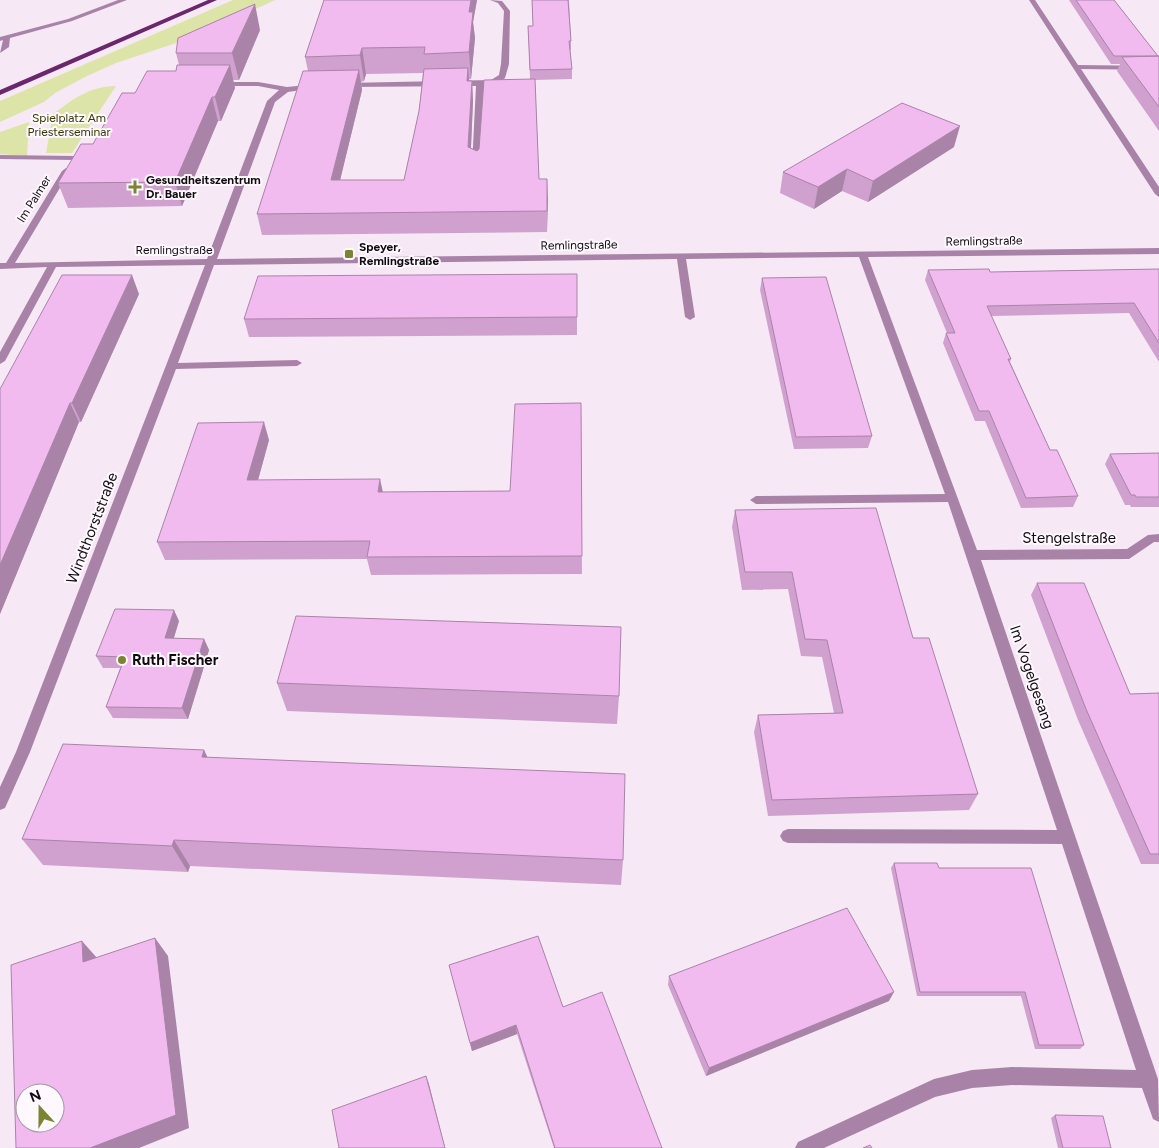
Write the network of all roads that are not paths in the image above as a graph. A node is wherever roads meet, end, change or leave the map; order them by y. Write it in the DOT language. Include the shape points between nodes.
graph roads {
  1 [pos="124,0"];
  2 [pos="214,0"];
  3 [pos="493,0"];
  4 [pos="1032,0"];
  5 [pos="3,38"];
  6 [pos="0,51"];
  7 [pos="1077,67"];
  8 [pos="1159,68"];
  9 [pos="210,84"];
  10 [pos="480,84"];
  11 [pos="324,85"];
  12 [pos="333,85"];
  13 [pos="285,89"];
  14 [pos="0,93"];
  15 [pos="0,157"];
  16 [pos="476,168"];
  17 [pos="1159,194"];
  18 [pos="1159,251"];
  19 [pos="863,255"];
  20 [pos="681,256"];
  21 [pos="211,263"];
  22 [pos="53,264"];
  23 [pos="4,265"];
  24 [pos="690,318"];
  25 [pos="0,361"];
  26 [pos="298,363"];
  27 [pos="172,366"];
  28 [pos="951,498"];
  29 [pos="756,500"];
  30 [pos="1159,538"];
  31 [pos="973,555"];
  32 [pos="5,780"];
  33 [pos="0,803"];
  34 [pos="788,836"];
  35 [pos="1068,837"];
  36 [pos="1149,1079"];
  37 [pos="1159,1113"];
  38 [pos="804,1148"];
  1 -- 5 [label="street" via="70,20"];
  2 -- 14 [label="main road"];
  3 -- 10 [label="street" via="500,2 507,11 505,64 502,76 493,82"];
  4 -- 7 [label="street"];
  5 -- 6 [label="street" via="6,45"];
  7 -- 8 [label="street"];
  7 -- 17 [label="street"];
  9 -- 13 [label="street" via="258,84"];
  10 -- 12 [label="street"];
  10 -- 16 [label="street"];
  11 -- 13 [label="street"];
  13 -- 21 [label="street, Windthorststraße" via="271,101"];
  15 -- 23 [label="street, Im Palmer" via="74,158"];
  18 -- 19 [label="street, Remlingstraße"];
  19 -- 20 [label="street, Remlingstraße"];
  19 -- 28 [label="street, Im Vogelgesang"];
  20 -- 21 [label="street, Remlingstraße"];
  20 -- 24 [label="street"];
  21 -- 22 [label="street, Remlingstraße"];
  21 -- 27 [label="street, Windthorststraße"];
  22 -- 23 [label="street, Remlingstraße"];
  22 -- 25 [label="street"];
  26 -- 27 [label="street"];
  27 -- 32 [label="street, Windthorststraße" via="23,752"];
  28 -- 29 [label="street"];
  28 -- 31 [label="street, Im Vogelgesang"];
  30 -- 31 [label="street, Stengelstraße" via="1152,538 1129,554"];
  31 -- 35 [label="street, Im Vogelgesang"];
  32 -- 33 [label="street, Windthorststraße"];
  34 -- 35 [label="street"];
  35 -- 36 [label="street, Im Vogelgesang"];
  36 -- 37 [label="street, Im Vogelgesang"];
  36 -- 38 [label="street" via="1012,1076 972,1079 934,1088"];
}
